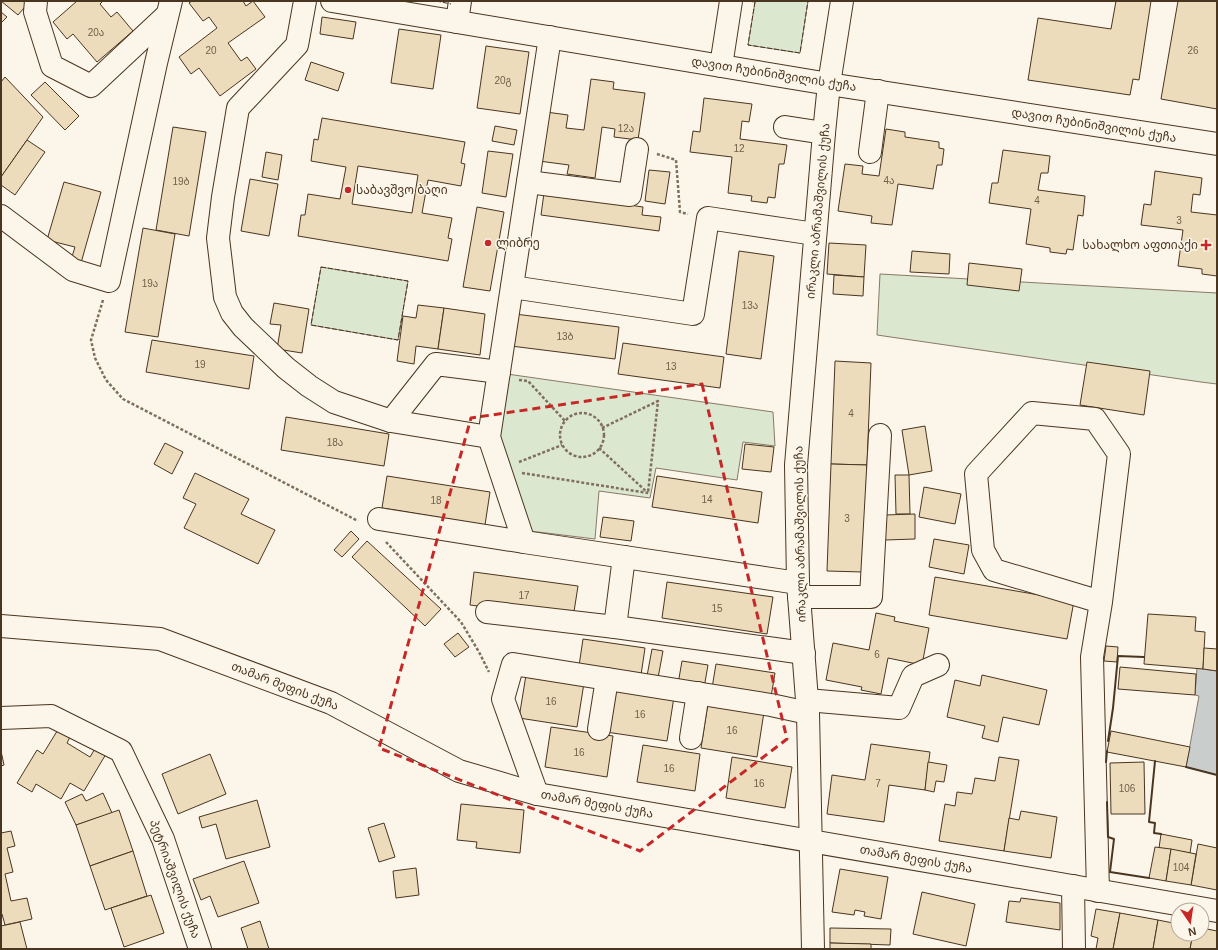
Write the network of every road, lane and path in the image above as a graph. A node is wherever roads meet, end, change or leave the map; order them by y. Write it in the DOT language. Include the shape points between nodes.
graph roads {
  1 [pos="36,1"];
  2 [pos="304,1"];
  3 [pos="332,1"];
  4 [pos="731,1"];
  5 [pos="842,1"];
  6 [pos="169,8"];
  7 [pos="458,11"];
  8 [pos="550,37"];
  9 [pos="721,66"];
  10 [pos="829,84"];
  11 [pos="878,92"];
  12 [pos="785,127"];
  13 [pos="824,133"];
  14 [pos="1217,144"];
  15 [pos="637,149"];
  16 [pos="870,152"];
  17 [pos="528,182"];
  18 [pos="1,216"];
  19 [pos="708,218"];
  20 [pos="815,234"];
  21 [pos="109,281"];
  22 [pos="512,287"];
  23 [pos="506,376"];
  24 [pos="565,420"];
  25 [pos="391,421"];
  26 [pos="602,428"];
  27 [pos="880,434"];
  28 [pos="489,437"];
  29 [pos="562,445"];
  30 [pos="599,448"];
  31 [pos="518,462"];
  32 [pos="522,473"];
  33 [pos="648,493"];
  34 [pos="374,526"];
  35 [pos="524,542"];
  36 [pos="624,557"];
  37 [pos="799,590"];
  38 [pos="1101,602"];
  39 [pos="487,612"];
  40 [pos="1,626"];
  41 [pos="615,627"];
  42 [pos="804,652"];
  43 [pos="938,665"];
  44 [pos="607,679"];
  45 [pos="698,693"];
  46 [pos="503,699"];
  47 [pos="808,706"];
  48 [pos="1,718"];
  49 [pos="600,729"];
  50 [pos="691,738"];
  51 [pos="537,794"];
  52 [pos="811,841"];
  53 [pos="1073,886"];
  54 [pos="1098,891"];
  55 [pos="1217,911"];
  56 [pos="200,949"];
  57 [pos="813,949"];
  58 [pos="1074,949"];
  1 -- 6 [label="street" via="35,12 52,66 91,86"];
  2 -- 25 [label="street" via="297,45 238,108 218,238 225,297 232,313 243,327 286,368 310,386 334,402"];
  3 -- 7 [label="street, დავით ჩუბინიშვილის ქუჩა"];
  4 -- 9 [label="street"];
  5 -- 10 [label="street, ირაკლი აბრამაშვილის ქუჩა"];
  6 -- 21 [label="street"];
  7 -- 8 [label="street, დავით ჩუბინიშვილის ქუჩა"];
  8 -- 9 [label="street, დავით ჩუბინიშვილის ქუჩა"];
  8 -- 17 [label="street"];
  9 -- 10 [label="street, დავით ჩუბინიშვილის ქუჩა"];
  10 -- 11 [label="street, დავით ჩუბინიშვილის ქუჩა"];
  10 -- 13 [label="street, ირაკლი აბრამაშვილის ქუჩა"];
  11 -- 14 [label="street, დავით ჩუბინიშვილის ქუჩა"];
  11 -- 16 [label="street"];
  12 -- 13 [label="street"];
  13 -- 20 [label="street, ირაკლი აბრამაშვილის ქუჩა"];
  15 -- 17 [label="street" via="630,195"];
  15 -- 19 [label="path" via="676,160 680,212"];
  17 -- 22 [label="street"];
  18 -- 21 [label="street" via="73,270"];
  19 -- 20 [label="street"];
  19 -- 22 [label="street" via="693,314"];
  20 -- 37 [label="street, ირაკლი აბრამაშვილის ქუჩა" via="796,465"];
  21 -- 34 [label="path" via="91,340 95,358 106,380 122,399"];
  22 -- 23 [label="street"];
  23 -- 24 [label="path" via="528,381"];
  23 -- 25 [label="street" via="436,364"];
  23 -- 28 [label="street"];
  24 -- 26 [label="path" via="574,414 588,414 594,417"];
  24 -- 29 [label="path" via="560,430"];
  25 -- 28 [label="street"];
  26 -- 30 [label="path" via="604,435"];
  26 -- 33 [label="path" via="658,401"];
  27 -- 37 [label="street" via="871,597"];
  28 -- 35 [label="street"];
  29 -- 30 [label="path" via="573,455 580,456 587,456"];
  29 -- 31 [label="path"];
  30 -- 33 [label="path"];
  32 -- 33 [label="path"];
  34 -- 35 [label="street"];
  34 -- 46 [label="path" via="461,622"];
  35 -- 36 [label="street"];
  36 -- 37 [label="street"];
  36 -- 41 [label="street"];
  37 -- 42 [label="street, ირაკლი აბრამაშვილის ქუჩა"];
  38 -- 38 [label="street" via="1119,454 1095,419 1032,413 976,474 983,550 994,570"];
  38 -- 54 [label="street" via="1092,657"];
  39 -- 41 [label="street"];
  40 -- 51 [label="street, თამარ მეფის ქუჩა" via="160,639 331,703 459,771"];
  41 -- 42 [label="street"];
  42 -- 47 [label="street, ირაკლი აბრამაშვილის ქუჩა"];
  43 -- 47 [label="street" via="913,676 899,708"];
  44 -- 45 [label="street"];
  44 -- 46 [label="street" via="513,664"];
  44 -- 49 [label="street"];
  45 -- 47 [label="street" via="771,704"];
  45 -- 50 [label="street"];
  46 -- 51 [label="street"];
  47 -- 52 [label="street, ირაკლი აბრამაშვილის ქუჩა"];
  48 -- 56 [label="street, პეტრიაშვილის ქუჩა" via="51,716 121,751 163,839"];
  51 -- 52 [label="street, თამარ მეფის ქუჩა"];
  52 -- 53 [label="street, თამარ მეფის ქუჩა"];
  52 -- 57 [label="street, ირაკლი აბრამაშვილის ქუჩა"];
  53 -- 54 [label="street, თამარ მეფის ქუჩა"];
  53 -- 58 [label="street"];
  54 -- 55 [label="street, თამარ მეფის ქუჩა"];
}
